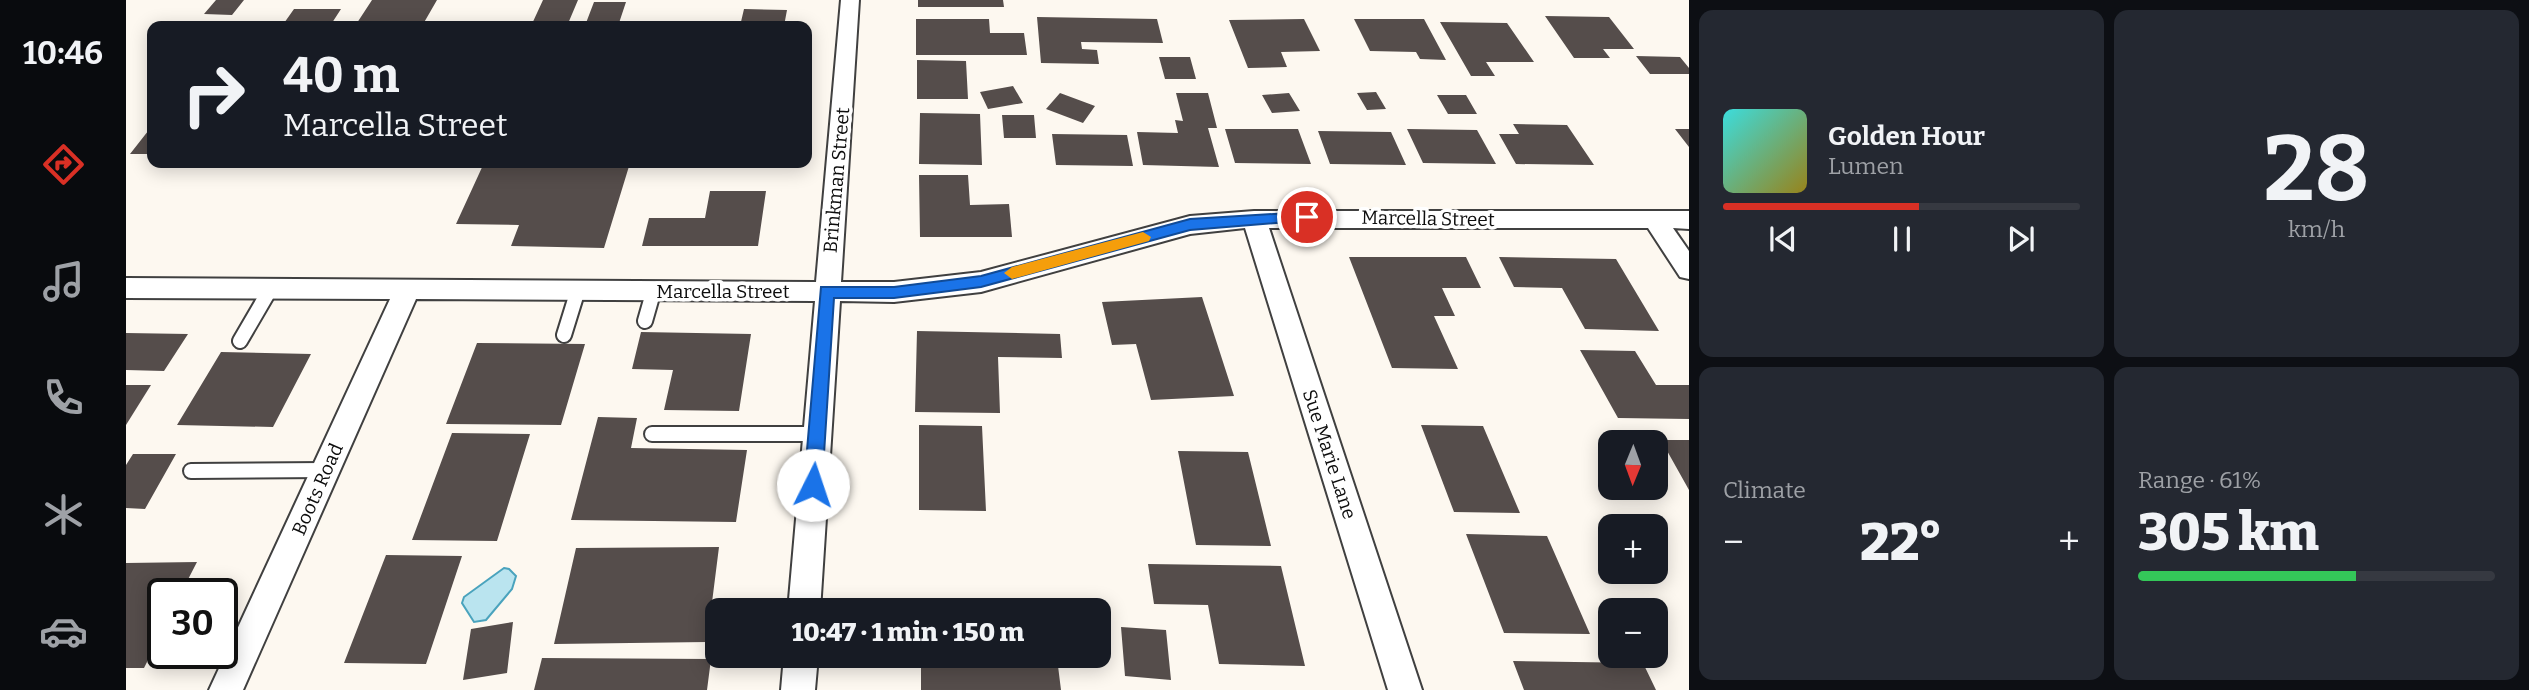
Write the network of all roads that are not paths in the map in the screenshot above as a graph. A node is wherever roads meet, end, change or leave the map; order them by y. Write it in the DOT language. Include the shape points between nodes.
graph roads {
  1 [pos="850,0"];
  2 [pos="1254,219"];
  3 [pos="1655,220"];
  4 [pos="1689,220"];
  5 [pos="1689,270"];
  6 [pos="126,288"];
  7 [pos="271,288"];
  8 [pos="408,288"];
  9 [pos="578,289"];
  10 [pos="654,290"];
  11 [pos="827,292"];
  12 [pos="645,321"];
  13 [pos="564,335"];
  14 [pos="240,341"];
  15 [pos="652,434"];
  16 [pos="817,435"];
  17 [pos="326,470"];
  18 [pos="191,471"];
  19 [pos="805,598"];
  20 [pos="799,668"];
  21 [pos="226,690"];
  22 [pos="798,690"];
  23 [pos="1405,690"];
  1 -- 11 [label="street, Brinkman Street"];
  2 -- 3 [label="street, Marcella Street"];
  2 -- 11 [label="street, Marcella Street" via="1190,225 981,282 894,292"];
  2 -- 23 [label="street, Sue Marie Lane"];
  3 -- 4 [label="street, Marcella Street"];
  3 -- 5 [label="street"];
  6 -- 7 [label="street, Marcella Street"];
  7 -- 8 [label="street, Marcella Street"];
  7 -- 14 [label="lane"];
  8 -- 9 [label="street, Marcella Street"];
  8 -- 17 [label="street, Boots Road"];
  9 -- 10 [label="street, Marcella Street"];
  9 -- 13 [label="lane"];
  10 -- 11 [label="street, Marcella Street"];
  10 -- 12 [label="lane"];
  11 -- 16 [label="street, Brinkman Street"];
  15 -- 16 [label="lane"];
  16 -- 19 [label="street, Brinkman Street"];
  17 -- 18 [label="lane"];
  17 -- 21 [label="street, Boots Road"];
  20 -- 22 [label="street"];
}
